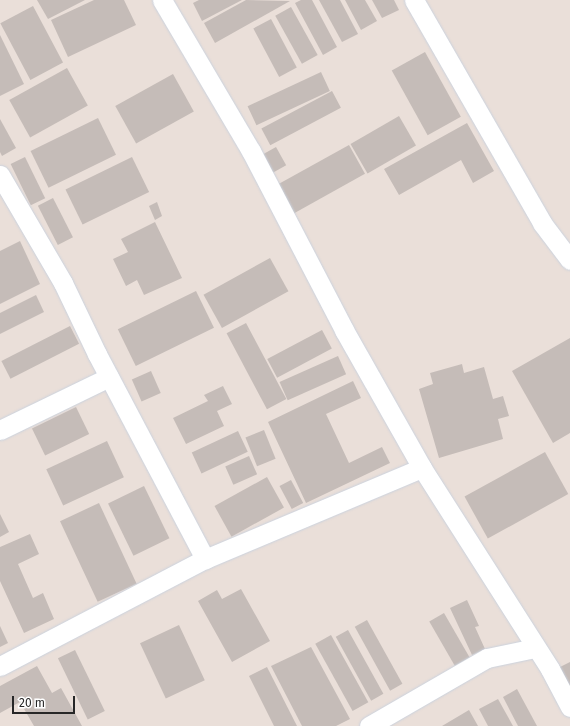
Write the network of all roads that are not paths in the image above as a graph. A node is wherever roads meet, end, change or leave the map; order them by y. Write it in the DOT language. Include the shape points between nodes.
graph roads {
  1 [pos="162,0"];
  2 [pos="414,0"];
  3 [pos="0,175"];
  4 [pos="6,196"];
  5 [pos="570,260"];
  6 [pos="109,378"];
  7 [pos="0,430"];
  8 [pos="422,468"];
  9 [pos="205,559"];
  10 [pos="535,648"];
  11 [pos="0,666"];
  12 [pos="570,707"];
  13 [pos="369,726"];
  1 -- 8 [label="street" via="251,151 344,330"];
  2 -- 5 [label="street" via="542,223"];
  3 -- 4 [label="street"];
  4 -- 6 [label="street" via="63,283"];
  6 -- 7 [label="street"];
  6 -- 9 [label="street"];
  8 -- 9 [label="street"];
  8 -- 10 [label="street"];
  9 -- 11 [label="street"];
  10 -- 12 [label="street" via="550,669"];
  10 -- 13 [label="street" via="487,658"];
}
